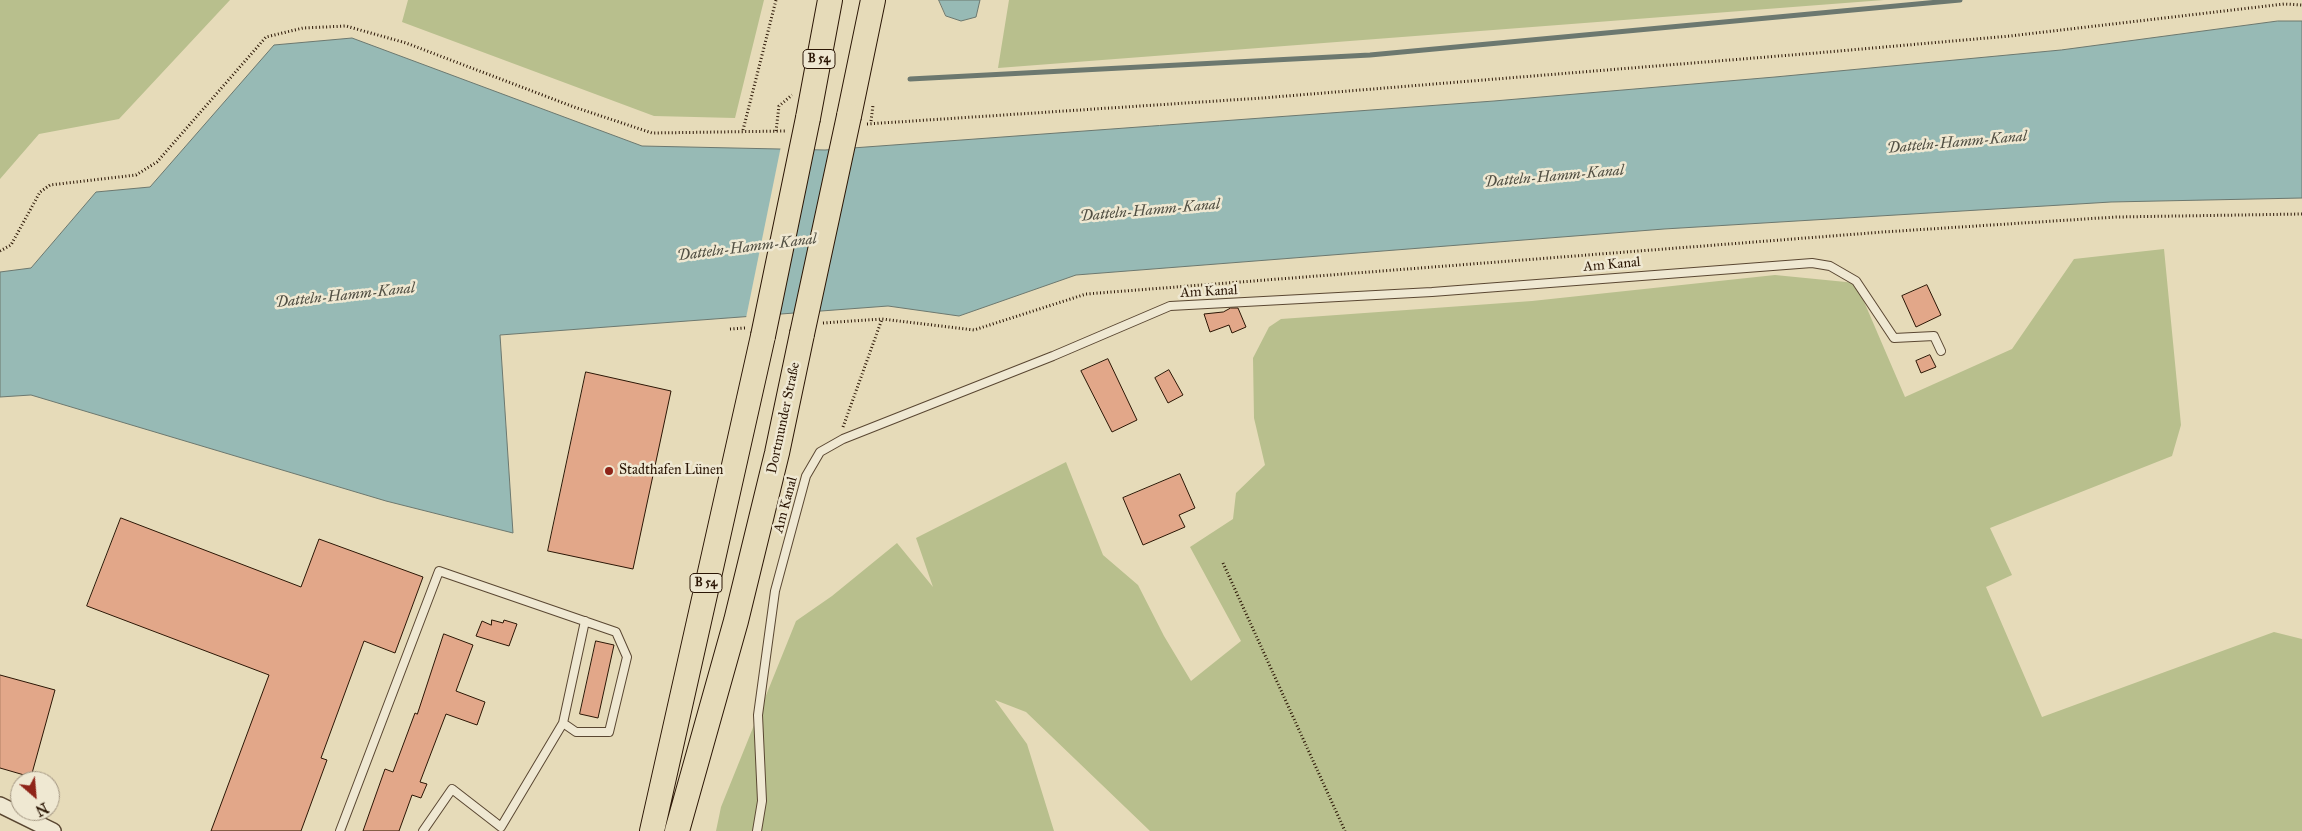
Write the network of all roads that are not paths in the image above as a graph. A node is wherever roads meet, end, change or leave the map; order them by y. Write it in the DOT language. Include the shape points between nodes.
graph roads {
  1 [pos="830,0"];
  2 [pos="873,0"];
  3 [pos="1941,351"];
  4 [pos="585,621"];
  5 [pos="563,723"];
  6 [pos="0,804"];
  7 [pos="53,831"];
  8 [pos="340,831"];
  9 [pos="422,831"];
  10 [pos="652,831"];
  11 [pos="677,831"];
  12 [pos="757,831"];
  1 -- 10 [label="main road, B 54, bridge" via="808,118 756,332"];
  2 -- 11 [label="main road, Dortmunder Straße / B 54, bridge" via="859,120 736,621"];
  3 -- 12 [label="lane, Am Kanal" via="1934,336 1894,338 1856,281 1830,266 1812,263 1432,292 1170,306 1053,356 843,438 820,452 806,476 776,591 758,715 762,801"];
  4 -- 5 [label="lane"];
  4 -- 5 [label="lane" via="616,632 627,657 609,732 576,732"];
  4 -- 8 [label="lane" via="439,571"];
  5 -- 9 [label="lane" via="502,827 452,789"];
  6 -- 7 [label="street"];
}
